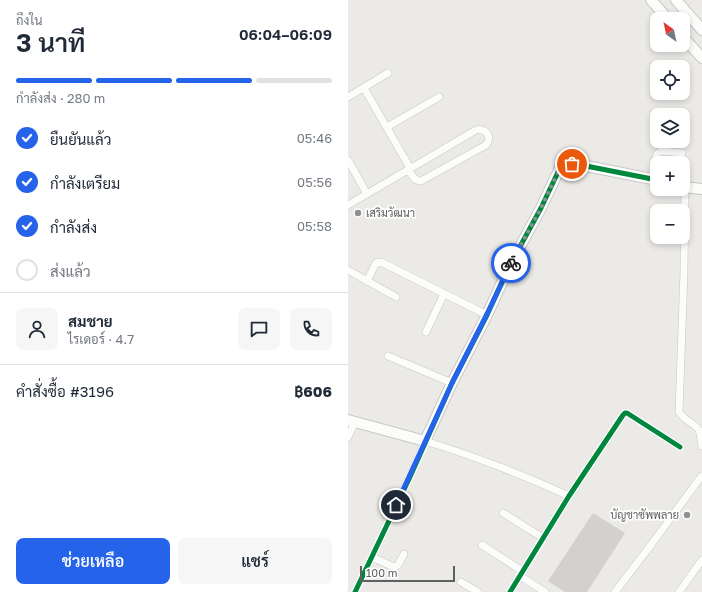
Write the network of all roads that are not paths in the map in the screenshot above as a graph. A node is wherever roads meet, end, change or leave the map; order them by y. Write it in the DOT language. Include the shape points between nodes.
graph roads {
  1 [pos="651,0"];
  2 [pos="676,0"];
  3 [pos="662,12"];
  4 [pos="702,30"];
  5 [pos="690,45"];
  6 [pos="702,58"];
  7 [pos="388,73"];
  8 [pos="364,88"];
  9 [pos="348,97"];
  10 [pos="439,97"];
  11 [pos="387,127"];
  12 [pos="682,153"];
  13 [pos="657,156"];
  14 [pos="348,160"];
  15 [pos="409,169"];
  16 [pos="650,178"];
  17 [pos="690,188"];
  18 [pos="702,189"];
  19 [pos="367,194"];
  20 [pos="684,196"];
  21 [pos="348,205"];
  22 [pos="348,270"];
  23 [pos="366,281"];
  24 [pos="444,294"];
  25 [pos="396,297"];
  26 [pos="487,314"];
  27 [pos="426,332"];
  28 [pos="388,356"];
  29 [pos="452,383"];
  30 [pos="352,421"];
  31 [pos="348,437"];
  32 [pos="426,441"];
  33 [pos="702,446"];
  34 [pos="680,447"];
  35 [pos="702,476"];
  36 [pos="569,496"];
  37 [pos="503,513"];
  38 [pos="543,538"];
  39 [pos="482,545"];
  40 [pos="404,554"];
  41 [pos="372,557"];
  42 [pos="702,560"];
  43 [pos="521,573"];
  44 [pos="461,582"];
  45 [pos="355,592"];
  46 [pos="478,592"];
  47 [pos="510,592"];
  48 [pos="545,592"];
  49 [pos="615,592"];
  50 [pos="679,592"];
  1 -- 3 [label="street"];
  2 -- 4 [label="street"];
  5 -- 6 [label="street"];
  7 -- 8 [label="street"];
  8 -- 9 [label="street"];
  8 -- 11 [label="street"];
  10 -- 11 [label="street"];
  11 -- 15 [label="street"];
  12 -- 13 [label="street" via="661,151"];
  14 -- 19 [label="street"];
  15 -- 15 [label="street" via="414,180 421,180 486,145 490,138 484,130 476,130"];
  15 -- 19 [label="street"];
  16 -- 26 [label="street" via="576,164 567,165 559,170"];
  17 -- 18 [label="street"];
  19 -- 21 [label="street"];
  20 -- 33 [label="street" via="679,412 698,429"];
  22 -- 23 [label="street"];
  23 -- 24 [label="street" via="376,263 381,262"];
  23 -- 25 [label="street"];
  24 -- 26 [label="street"];
  24 -- 27 [label="street"];
  26 -- 29 [label="street"];
  28 -- 29 [label="street"];
  29 -- 32 [label="street"];
  30 -- 31 [label="street"];
  30 -- 32 [label="street"];
  32 -- 36 [label="street" via="500,467"];
  32 -- 41 [label="street"];
  34 -- 36 [label="street" via="626,413"];
  35 -- 49 [label="street"];
  36 -- 38 [label="street"];
  37 -- 38 [label="street"];
  38 -- 43 [label="street"];
  39 -- 43 [label="street"];
  40 -- 41 [label="street" via="394,567"];
  41 -- 45 [label="street"];
  42 -- 50 [label="street"];
  43 -- 47 [label="street"];
  43 -- 48 [label="street"];
  44 -- 46 [label="street"];
}
